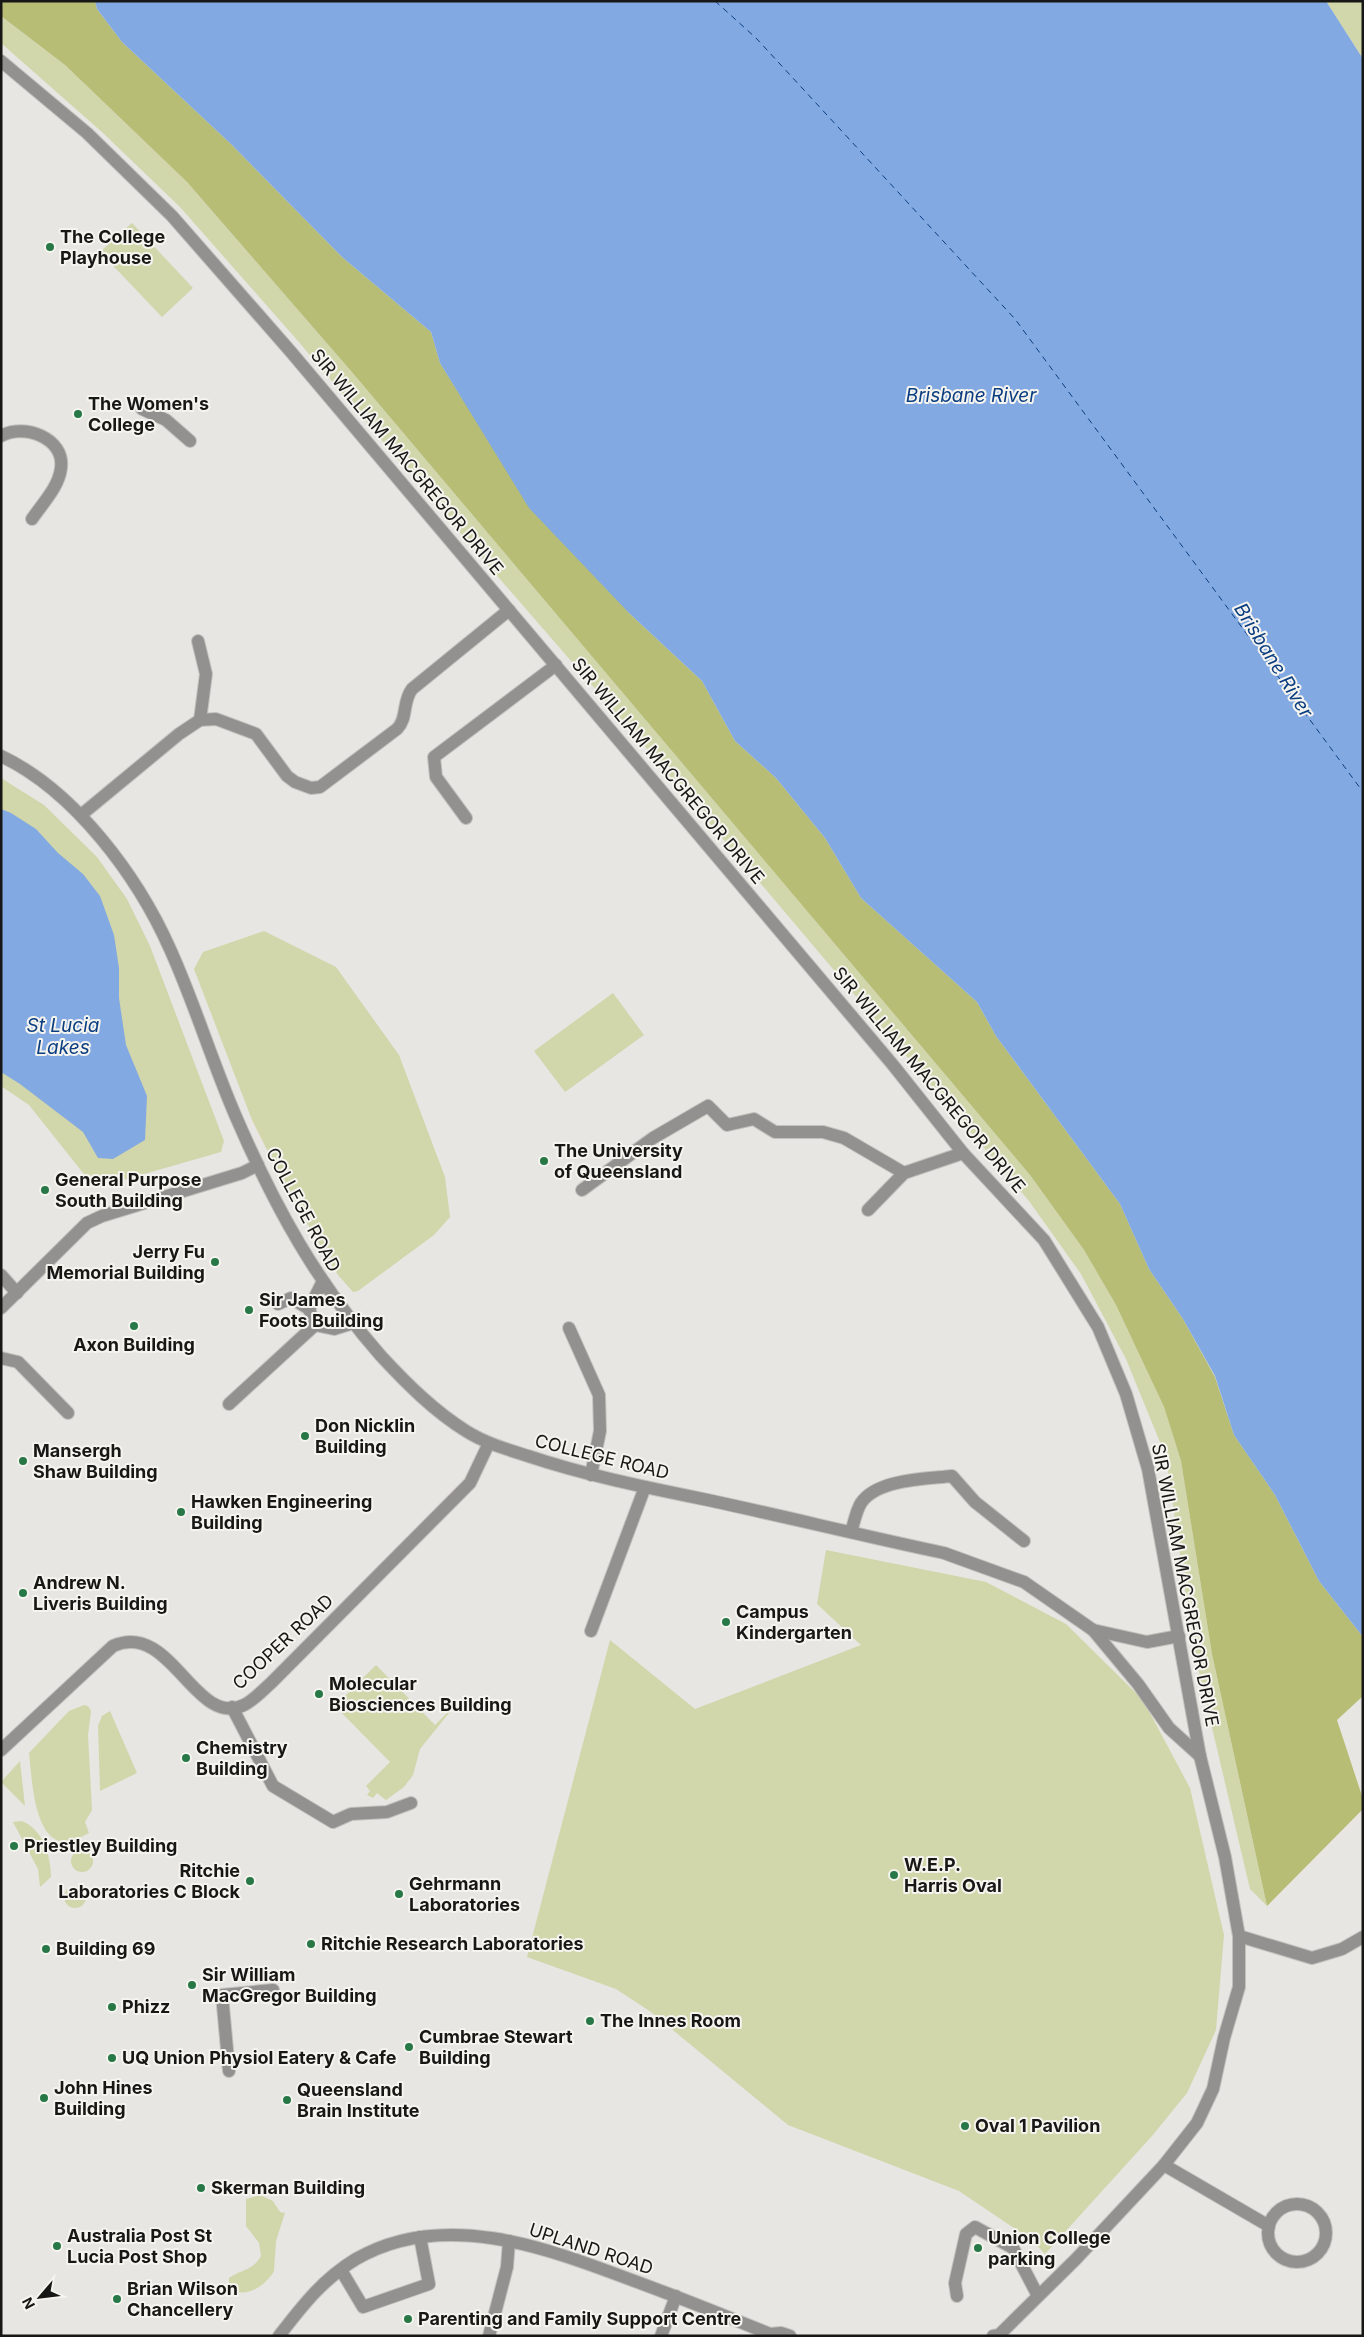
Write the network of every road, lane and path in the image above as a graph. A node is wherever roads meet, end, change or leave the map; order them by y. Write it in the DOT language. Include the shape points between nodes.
graph roads {
  1 [pos="1,62"];
  2 [pos="142,409"];
  3 [pos="1,436"];
  4 [pos="190,440"];
  5 [pos="32,519"];
  6 [pos="509,610"];
  7 [pos="198,641"];
  8 [pos="556,665"];
  9 [pos="200,720"];
  10 [pos="1,756"];
  11 [pos="80,815"];
  12 [pos="466,818"];
  13 [pos="963,1153"];
  14 [pos="258,1165"];
  15 [pos="904,1173"];
  16 [pos="582,1190"];
  17 [pos="868,1210"];
  18 [pos="1,1275"];
  19 [pos="322,1283"];
  20 [pos="17,1293"];
  21 [pos="278,1304"];
  22 [pos="1,1308"];
  23 [pos="309,1309"];
  24 [pos="352,1324"];
  25 [pos="315,1325"];
  26 [pos="569,1328"];
  27 [pos="1,1358"];
  28 [pos="229,1404"];
  29 [pos="68,1413"];
  30 [pos="489,1443"];
  31 [pos="592,1475"];
  32 [pos="645,1487"];
  33 [pos="851,1532"];
  34 [pos="1024,1540"];
  35 [pos="1093,1630"];
  36 [pos="591,1631"];
  37 [pos="1179,1636"];
  38 [pos="232,1707"];
  39 [pos="1,1750"];
  40 [pos="1200,1756"];
  41 [pos="411,1803"];
  42 [pos="1239,1936"];
  43 [pos="1363,1937"];
  44 [pos="272,1990"];
  45 [pos="229,2071"];
  46 [pos="1164,2165"];
  47 [pos="1269,2226"];
  48 [pos="420,2237"];
  49 [pos="509,2241"];
  50 [pos="341,2270"];
  51 [pos="676,2296"];
  52 [pos="957,2296"];
  53 [pos="1038,2296"];
  54 [pos="771,2335"];
  55 [pos="279,2336"];
  56 [pos="489,2336"];
  57 [pos="661,2336"];
  58 [pos="790,2336"];
  59 [pos="993,2336"];
  60 [pos="999,2336"];
  1 -- 6 [label="street, SIR WILLIAM MACGREGOR DRIVE" via="87,133 172,216"];
  2 -- 4 [label="street" via="166,420"];
  3 -- 5 [label="street" via="23,430 46,438 57,449 61,467 54,487"];
  6 -- 8 [label="street, SIR WILLIAM MACGREGOR DRIVE"];
  6 -- 9 [label="street" via="412,689 406,697 403,722 396,729 320,787 311,788 287,776 256,734 216,719"];
  7 -- 9 [label="street" via="206,674"];
  8 -- 12 [label="street" via="434,757 436,777"];
  8 -- 13 [label="street, SIR WILLIAM MACGREGOR DRIVE" via="893,1065"];
  9 -- 11 [label="street"];
  10 -- 11 [label="street, COLLEGE ROAD" via="42,782"];
  11 -- 14 [label="street, COLLEGE ROAD" via="125,870 170,948 235,1115"];
  13 -- 15 [label="street"];
  13 -- 37 [label="street, SIR WILLIAM MACGREGOR DRIVE" via="1044,1240 1098,1327 1126,1394 1148,1470"];
  14 -- 19 [label="street, COLLEGE ROAD"];
  14 -- 20 [label="street" via="87,1223"];
  15 -- 16 [label="street" via="844,1138 823,1132 775,1132 754,1119 726,1125 708,1106 653,1138"];
  15 -- 17 [label="street"];
  18 -- 20 [label="street"];
  19 -- 23 [label="street"];
  19 -- 24 [label="street, COLLEGE ROAD"];
  20 -- 22 [label="street"];
  21 -- 23 [label="street" via="291,1298"];
  23 -- 25 [label="street"];
  24 -- 25 [label="street" via="334,1329"];
  24 -- 30 [label="street, COLLEGE ROAD" via="433,1408"];
  25 -- 28 [label="street"];
  26 -- 31 [label="street" via="599,1395 600,1430"];
  27 -- 29 [label="street" via="18,1362"];
  30 -- 31 [label="street, COLLEGE ROAD"];
  30 -- 38 [label="street, COOPER ROAD" via="470,1483 271,1683 244,1705"];
  31 -- 32 [label="street, COLLEGE ROAD"];
  32 -- 33 [label="street, COLLEGE ROAD"];
  32 -- 36 [label="street"];
  33 -- 34 [label="street" via="860,1504 875,1491 897,1482 952,1476 975,1502"];
  33 -- 35 [label="street, COLLEGE ROAD" via="944,1553 1024,1582"];
  35 -- 37 [label="street, COLLEGE ROAD" via="1147,1642"];
  35 -- 40 [label="street, COLLEGE ROAD" via="1169,1728"];
  37 -- 40 [label="street, SIR WILLIAM MACGREGOR DRIVE"];
  38 -- 39 [label="street, COOPER ROAD" via="213,1703 149,1645 135,1641 120,1643 112,1646"];
  38 -- 41 [label="street" via="273,1786 333,1822 351,1814 388,1812"];
  40 -- 42 [label="street, SIR WILLIAM MACGREGOR DRIVE" via="1225,1857"];
  42 -- 43 [label="street" via="1312,1958 1342,1949"];
  42 -- 46 [label="street, SIR WILLIAM MACGREGOR DRIVE" via="1239,1987 1213,2089 1196,2124"];
  44 -- 45 [label="street" via="222,1995"];
  46 -- 47 [label="street"];
  46 -- 53 [label="street, SIR WILLIAM MACGREGOR DRIVE"];
  47 -- 47 [label="street" via="1280,2209 1304,2204 1318,2213 1326,2227 1327,2237 1320,2252 1312,2258 1292,2262 1274,2251 1269,2242"];
  48 -- 49 [label="street, UPLAND ROAD" via="463,2235"];
  48 -- 50 [label="street, UPLAND ROAD" via="382,2248"];
  48 -- 50 [label="street" via="430,2284 363,2307"];
  49 -- 51 [label="street, UPLAND ROAD" via="557,2252"];
  49 -- 56 [label="street" via="507,2267"];
  50 -- 55 [label="street, UPLAND ROAD" via="312,2293"];
  51 -- 54 [label="street, UPLAND ROAD"];
  51 -- 57 [label="street"];
  52 -- 53 [label="street" via="955,2282 966,2234 974,2227 1013,2248"];
  53 -- 60 [label="street, SIR WILLIAM MACGREGOR DRIVE"];
  54 -- 58 [label="street, UPLAND ROAD" via="781,2333"];
  59 -- 60 [label="street, SIR WILLIAM MACGREGOR DRIVE"];
}
